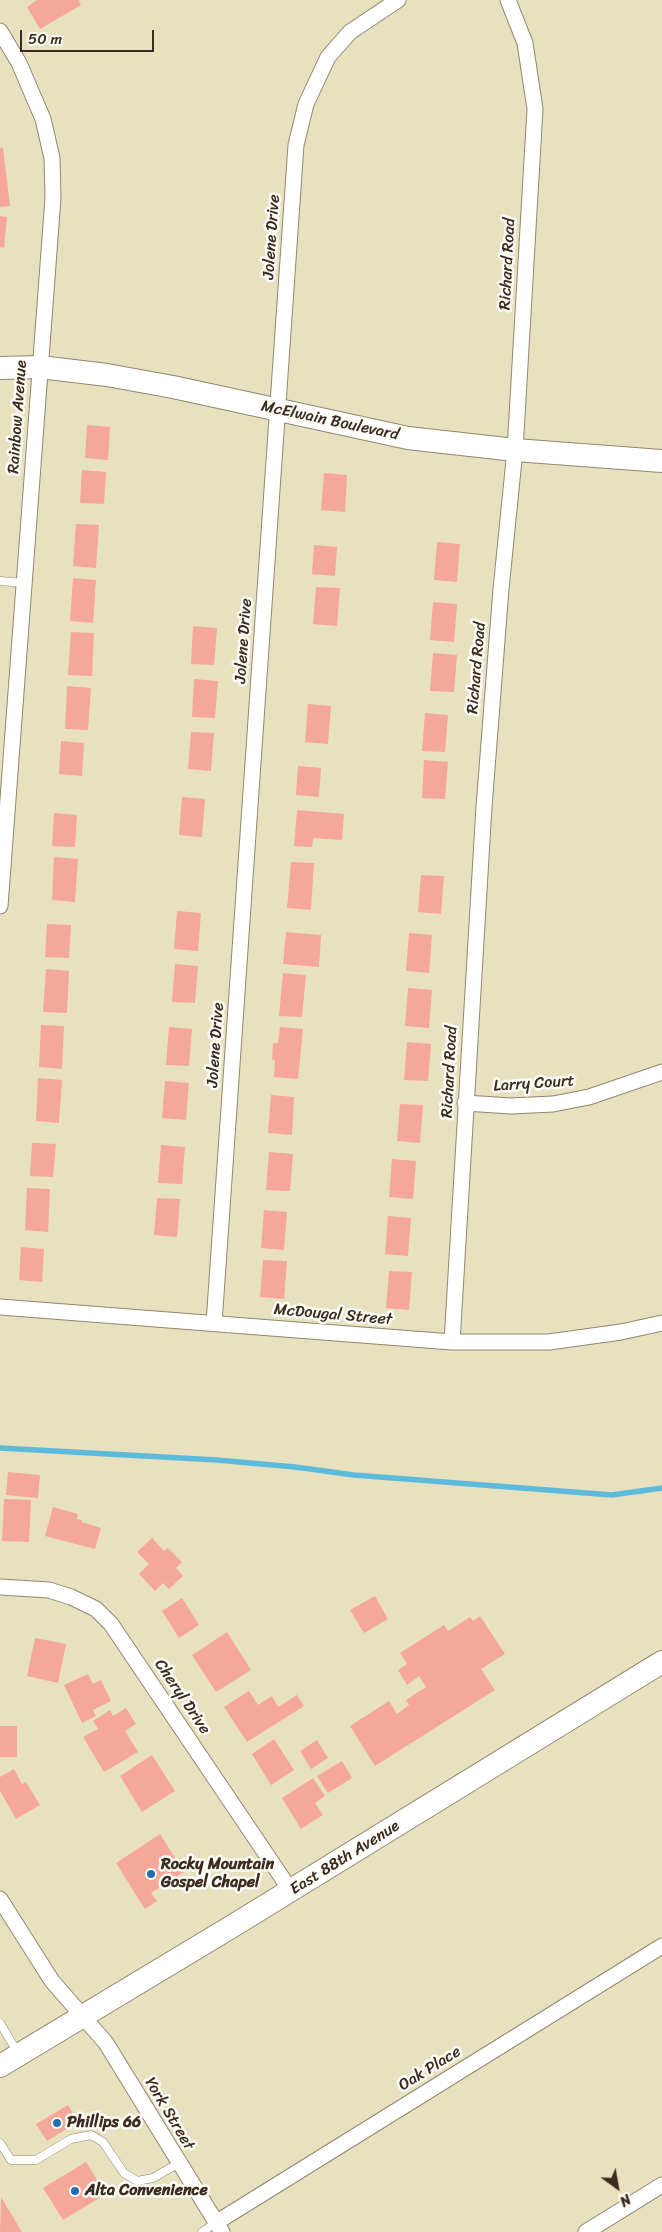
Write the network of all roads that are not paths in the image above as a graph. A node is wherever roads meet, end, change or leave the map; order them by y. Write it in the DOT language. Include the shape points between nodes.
graph roads {
  1 [pos="398,0"];
  2 [pos="508,0"];
  3 [pos="0,31"];
  4 [pos="40,367"];
  5 [pos="0,368"];
  6 [pos="276,410"];
  7 [pos="515,450"];
  8 [pos="662,461"];
  9 [pos="0,581"];
  10 [pos="24,583"];
  11 [pos="3,814"];
  12 [pos="0,906"];
  13 [pos="662,1072"];
  14 [pos="465,1103"];
  15 [pos="0,1306"];
  16 [pos="214,1323"];
  17 [pos="662,1323"];
  18 [pos="452,1342"];
  19 [pos="0,1587"];
  20 [pos="662,1662"];
  21 [pos="290,1891"];
  22 [pos="0,1899"];
  23 [pos="662,1946"];
  24 [pos="83,2017"];
  25 [pos="0,2023"];
  26 [pos="9,2060"];
  27 [pos="0,2143"];
  28 [pos="179,2163"];
  29 [pos="662,2185"];
  30 [pos="220,2227"];
  31 [pos="202,2232"];
  32 [pos="586,2232"];
  1 -- 6 [label="street, Jolene Drive" via="350,32 328,57 306,104 296,144"];
  2 -- 7 [label="street, Richard Road" via="525,43 535,109"];
  3 -- 4 [label="street, Rainbow Avenue" via="29,82 43,119 52,158 53,198"];
  4 -- 5 [label="main road, McElwain Boulevard"];
  4 -- 6 [label="main road, McElwain Boulevard" via="135,380"];
  4 -- 10 [label="street, Rainbow Avenue"];
  6 -- 7 [label="main road, McElwain Boulevard" via="408,438"];
  6 -- 16 [label="street, Jolene Drive"];
  7 -- 8 [label="main road, McElwain Boulevard"];
  7 -- 14 [label="street, Richard Road" via="484,797"];
  9 -- 10 [label="lane"];
  10 -- 11 [label="street, Rainbow Avenue"];
  11 -- 12 [label="street, Rainbow Avenue"];
  13 -- 14 [label="street, Larry Court" via="589,1097 553,1104"];
  14 -- 18 [label="street, Richard Road"];
  15 -- 16 [label="street, McDougal Street"];
  16 -- 18 [label="street, McDougal Street"];
  17 -- 18 [label="street, McDougal Street" via="549,1342"];
  19 -- 21 [label="street, Cheryl Drive" via="48,1590 96,1609 110,1624"];
  20 -- 21 [label="main road, East 88th Avenue"];
  21 -- 24 [label="main road, East 88th Avenue"];
  22 -- 24 [label="street" via="52,1981"];
  23 -- 30 [label="street, Oak Place"];
  24 -- 26 [label="main road, East 88th Avenue"];
  24 -- 28 [label="street, York Street" via="106,2043"];
  25 -- 26 [label="lane"];
  27 -- 28 [label="lane" via="11,2160 36,2160 71,2139 91,2135 103,2142 124,2173 137,2181 153,2178"];
  28 -- 30 [label="street, York Street"];
  29 -- 32 [label="street"];
  30 -- 31 [label="lane"];
}
